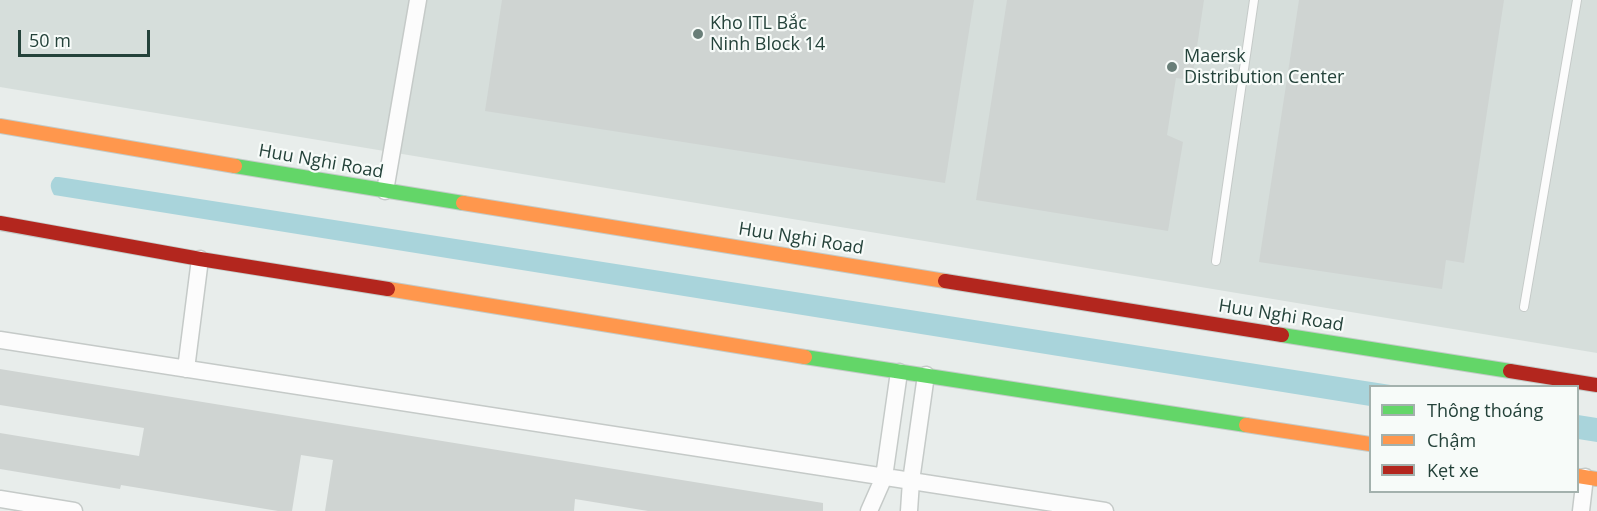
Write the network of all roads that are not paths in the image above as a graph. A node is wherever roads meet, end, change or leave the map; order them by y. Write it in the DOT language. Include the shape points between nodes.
graph roads {
  1 [pos="418,0"];
  2 [pos="1254,0"];
  3 [pos="1577,0"];
  4 [pos="0,126"];
  5 [pos="385,191"];
  6 [pos="0,223"];
  7 [pos="200,259"];
  8 [pos="1216,261"];
  9 [pos="1524,307"];
  10 [pos="0,340"];
  11 [pos="186,369"];
  12 [pos="899,372"];
  13 [pos="926,375"];
  14 [pos="1597,386"];
  15 [pos="1369,444"];
  16 [pos="884,477"];
  17 [pos="1586,478"];
  18 [pos="911,481"];
  19 [pos="0,499"];
  20 [pos="74,511"];
  21 [pos="869,511"];
  22 [pos="909,511"];
  23 [pos="1105,511"];
  24 [pos="1581,511"];
  1 -- 5 [label="street"];
  2 -- 8 [label="lane"];
  3 -- 9 [label="lane"];
  4 -- 5 [label="main road, Huu Nghi Road"];
  5 -- 14 [label="main road, Huu Nghi Road"];
  6 -- 7 [label="main road"];
  7 -- 11 [label="street"];
  7 -- 12 [label="main road"];
  10 -- 11 [label="street"];
  11 -- 16 [label="street"];
  12 -- 13 [label="main road"];
  12 -- 16 [label="street"];
  13 -- 15 [label="main road"];
  13 -- 18 [label="street"];
  16 -- 18 [label="street"];
  16 -- 21 [label="street"];
  17 -- 24 [label="street"];
  18 -- 22 [label="street"];
  18 -- 23 [label="street"];
  19 -- 20 [label="street"];
}
